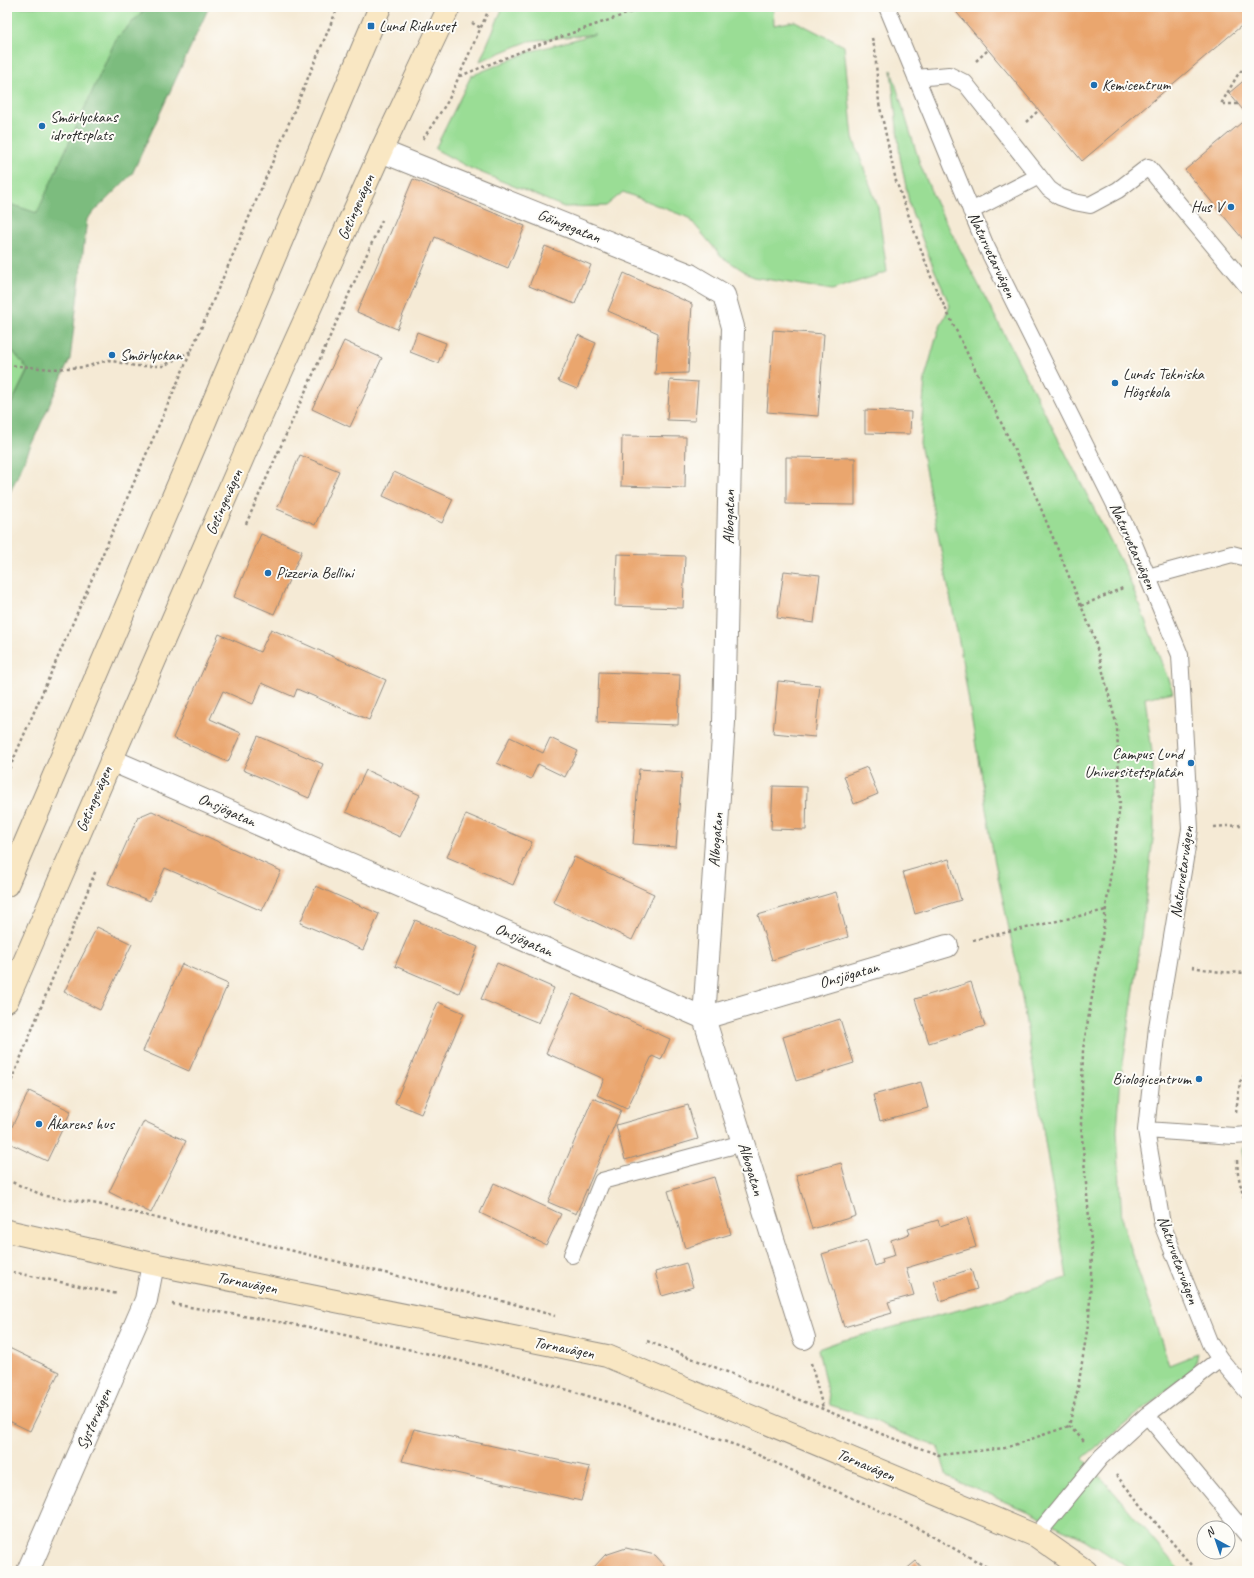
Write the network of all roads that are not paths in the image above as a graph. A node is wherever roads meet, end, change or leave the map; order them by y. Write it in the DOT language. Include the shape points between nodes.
graph roads {
  1 [pos="380,7"];
  2 [pos="449,7"];
  3 [pos="887,7"];
  4 [pos="916,78"];
  5 [pos="381,151"];
  6 [pos="1039,176"];
  7 [pos="971,211"];
  8 [pos="1247,286"];
  9 [pos="733,327"];
  10 [pos="1247,558"];
  11 [pos="1148,577"];
  12 [pos="111,760"];
  13 [pos="7,885"];
  14 [pos="947,946"];
  15 [pos="7,1001"];
  16 [pos="704,1018"];
  17 [pos="1146,1130"];
  18 [pos="1241,1135"];
  19 [pos="743,1143"];
  20 [pos="7,1231"];
  21 [pos="572,1254"];
  22 [pos="153,1264"];
  23 [pos="804,1338"];
  24 [pos="1220,1359"];
  25 [pos="1247,1391"];
  26 [pos="1147,1415"];
  27 [pos="1247,1535"];
  28 [pos="1036,1536"];
  29 [pos="28,1571"];
  30 [pos="1086,1571"];
  1 -- 13 [label="main road"];
  2 -- 5 [label="main road, Getingevägen"];
  3 -- 4 [label="lane, Naturvetarvägen"];
  4 -- 6 [label="lane" via="949,75 965,83"];
  4 -- 7 [label="lane, Naturvetarvägen"];
  5 -- 9 [label="street, Göingegatan" via="690,275 724,295"];
  5 -- 12 [label="main road, Getingevägen" via="247,448"];
  6 -- 7 [label="lane"];
  6 -- 8 [label="lane" via="1049,189 1060,197 1090,205 1118,190 1148,167"];
  7 -- 11 [label="lane, Naturvetarvägen" via="1132,539"];
  9 -- 16 [label="street, Albogatan" via="724,722"];
  10 -- 11 [label="lane" via="1232,554"];
  11 -- 17 [label="lane, Naturvetarvägen" via="1180,655 1190,829 1157,1027"];
  12 -- 15 [label="main road, Getingevägen"];
  12 -- 16 [label="street, Onsjögatan"];
  14 -- 16 [label="street, Onsjögatan"];
  16 -- 19 [label="street, Albogatan"];
  17 -- 18 [label="lane"];
  17 -- 24 [label="lane, Naturvetarvägen" via="1162,1224 1210,1344"];
  19 -- 21 [label="lane" via="602,1181"];
  19 -- 23 [label="street, Albogatan"];
  20 -- 22 [label="main road, Tornavägen"];
  22 -- 28 [label="main road, Tornavägen" via="607,1356"];
  22 -- 29 [label="street, Systervägen" via="146,1300"];
  24 -- 25 [label="lane, Naturvetarvägen"];
  24 -- 26 [label="lane"];
  26 -- 27 [label="lane"];
  26 -- 28 [label="lane" via="1101,1456"];
  28 -- 30 [label="main road, Tornavägen"];
}
